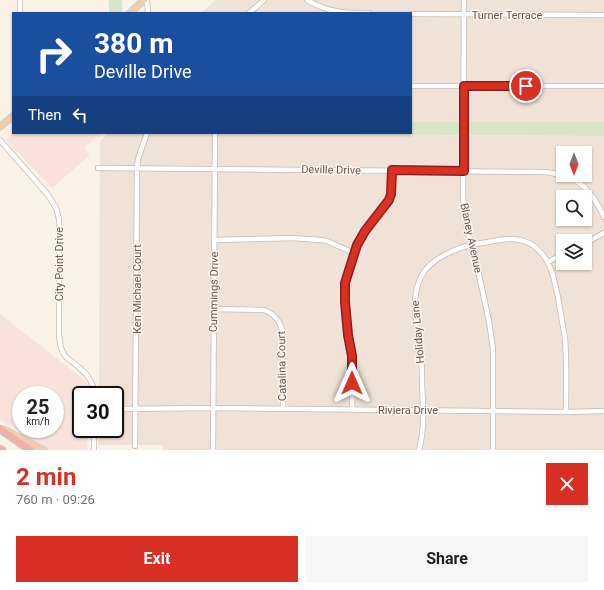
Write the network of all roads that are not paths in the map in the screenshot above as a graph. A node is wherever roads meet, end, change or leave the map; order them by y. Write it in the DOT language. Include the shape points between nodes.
graph roads {
  1 [pos="20,0"];
  2 [pos="145,0"];
  3 [pos="264,0"];
  4 [pos="307,0"];
  5 [pos="464,0"];
  6 [pos="20,12"];
  7 [pos="131,12"];
  8 [pos="148,12"];
  9 [pos="250,12"];
  10 [pos="336,12"];
  11 [pos="412,14"];
  12 [pos="464,14"];
  13 [pos="604,15"];
  14 [pos="412,86"];
  15 [pos="464,86"];
  16 [pos="604,86"];
  17 [pos="12,117"];
  18 [pos="0,127"];
  19 [pos="146,134"];
  20 [pos="215,134"];
  21 [pos="0,140"];
  22 [pos="98,168"];
  23 [pos="137,169"];
  24 [pos="215,169"];
  25 [pos="392,170"];
  26 [pos="464,171"];
  27 [pos="556,174"];
  28 [pos="579,182"];
  29 [pos="604,217"];
  30 [pos="604,233"];
  31 [pos="592,239"];
  32 [pos="214,240"];
  33 [pos="472,245"];
  34 [pos="354,253"];
  35 [pos="556,258"];
  36 [pos="548,262"];
  37 [pos="214,309"];
  38 [pos="93,386"];
  39 [pos="214,408"];
  40 [pos="124,409"];
  41 [pos="136,409"];
  42 [pos="283,409"];
  43 [pos="352,410"];
  44 [pos="424,410"];
  45 [pos="493,410"];
  46 [pos="604,411"];
  47 [pos="566,412"];
  48 [pos="0,428"];
  49 [pos="94,438"];
  50 [pos="136,446"];
  51 [pos="30,450"];
  52 [pos="44,450"];
  53 [pos="94,450"];
  54 [pos="213,450"];
  55 [pos="419,450"];
  56 [pos="494,450"];
  1 -- 6 [label="street"];
  2 -- 7 [label="main road"];
  2 -- 8 [label="street"];
  3 -- 9 [label="street"];
  4 -- 10 [label="street"];
  5 -- 12 [label="street, Blaney Avenue"];
  11 -- 12 [label="street, Turner Terrace"];
  12 -- 13 [label="street, Turner Terrace"];
  12 -- 15 [label="street, Blaney Avenue"];
  14 -- 15 [label="street"];
  15 -- 16 [label="street"];
  15 -- 26 [label="street, Blaney Avenue"];
  17 -- 18 [label="main road"];
  19 -- 23 [label="street, Ken Michael Court"];
  20 -- 24 [label="street, Cummings Drive"];
  21 -- 38 [label="street, City Point Drive" via="48,194 56,208 59,226 60,348 66,357 86,374"];
  22 -- 23 [label="street, Deville Drive"];
  23 -- 24 [label="street, Deville Drive"];
  23 -- 41 [label="street, Ken Michael Court"];
  24 -- 25 [label="street, Deville Drive"];
  24 -- 32 [label="street, Cummings Drive"];
  25 -- 26 [label="street, Deville Drive"];
  25 -- 34 [label="street" via="389,200 365,231"];
  26 -- 27 [label="street, Deville Drive"];
  26 -- 33 [label="street, Blaney Avenue" via="464,210"];
  28 -- 29 [label="street, Deville Drive"];
  30 -- 31 [label="street"];
  32 -- 34 [label="street" via="320,240"];
  32 -- 37 [label="street, Cummings Drive"];
  33 -- 36 [label="street, Holiday Lane" via="519,239 534,246"];
  33 -- 44 [label="street, Holiday Lane" via="441,256 433,262 421,275 416,292 414,305 421,355"];
  33 -- 45 [label="street, Blaney Avenue" via="492,342"];
  34 -- 43 [label="street" via="345,283 352,356"];
  35 -- 36 [label="street"];
  36 -- 47 [label="street" via="554,277 566,353"];
  37 -- 39 [label="street, Cummings Drive"];
  37 -- 42 [label="street, Catalina Court" via="264,310 276,317 283,334"];
  39 -- 41 [label="street, Riviera Drive"];
  39 -- 42 [label="street, Riviera Drive"];
  39 -- 54 [label="street, Cummings Drive"];
  40 -- 41 [label="street, Riviera Drive"];
  41 -- 50 [label="street, Ken Michael Court"];
  42 -- 43 [label="street, Riviera Drive"];
  43 -- 44 [label="street, Riviera Drive"];
  44 -- 45 [label="street, Riviera Drive"];
  44 -- 55 [label="street, Holiday Lane"];
  45 -- 47 [label="street, Riviera Drive"];
  45 -- 56 [label="street, Blaney Avenue"];
  46 -- 47 [label="street, Riviera Drive"];
  48 -- 51 [label="highway"];
  48 -- 52 [label="main road"];
  49 -- 53 [label="street"];
}
